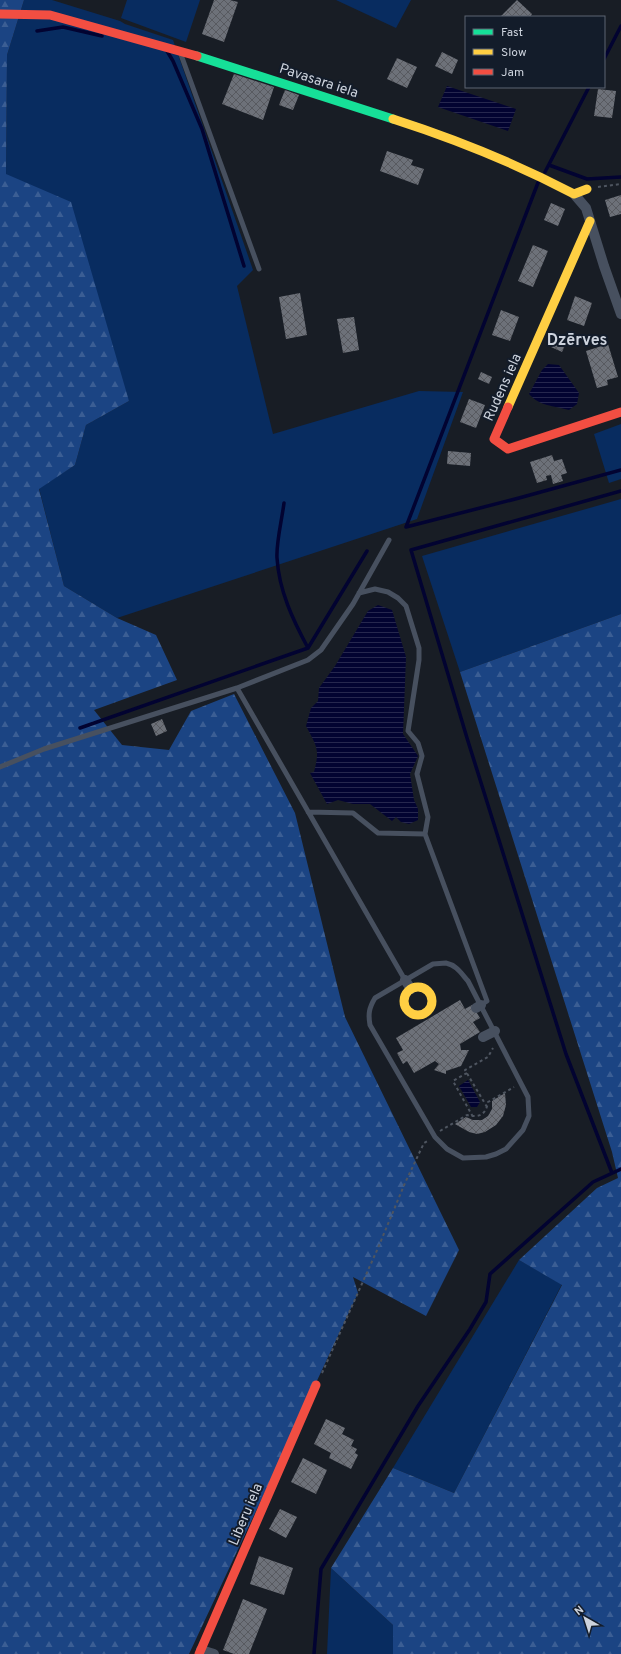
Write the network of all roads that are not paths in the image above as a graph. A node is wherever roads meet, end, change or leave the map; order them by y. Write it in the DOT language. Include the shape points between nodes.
graph roads {
  1 [pos="0,14"];
  2 [pos="179,50"];
  3 [pos="587,188"];
  4 [pos="574,194"];
  5 [pos="590,221"];
  6 [pos="259,269"];
  7 [pos="621,314"];
  8 [pos="621,412"];
  9 [pos="389,540"];
  10 [pos="359,593"];
  11 [pos="237,688"];
  12 [pos="0,766"];
  13 [pos="308,812"];
  14 [pos="425,834"];
  15 [pos="406,980"];
  16 [pos="411,989"];
  17 [pos="479,1007"];
  18 [pos="495,1032"];
  19 [pos="483,1037"];
  20 [pos="316,1386"];
  21 [pos="200,1652"];
  22 [pos="214,1654"];
  1 -- 2 [label="street, Pavasara iela" via="50,14"];
  2 -- 4 [label="street, Pavasara iela" via="422,128 536,174"];
  2 -- 6 [label="lane"];
  3 -- 4 [label="street"];
  4 -- 5 [label="street" via="586,208"];
  5 -- 7 [label="street"];
  5 -- 8 [label="street, Rudens iela" via="494,439 508,449"];
  9 -- 10 [label="lane"];
  10 -- 11 [label="lane" via="322,650 308,660"];
  10 -- 14 [label="lane" via="375,589 398,598 406,606 419,648 408,731 418,744 422,756 417,774 428,817"];
  11 -- 12 [label="lane"];
  11 -- 13 [label="lane"];
  13 -- 14 [label="lane" via="353,813 378,833"];
  13 -- 15 [label="lane"];
  14 -- 17 [label="lane" via="487,1002"];
  15 -- 16 [label="street"];
  15 -- 17 [label="lane" via="432,964 451,964 468,981"];
  15 -- 18 [label="lane" via="375,998 368,1013 370,1025 434,1135 447,1149 463,1158 486,1157 506,1149 523,1130 529,1116 528,1097"];
  17 -- 18 [label="lane"];
  18 -- 19 [label="street"];
  20 -- 21 [label="street, Liberu iela"];
  21 -- 22 [label="street"];
}
